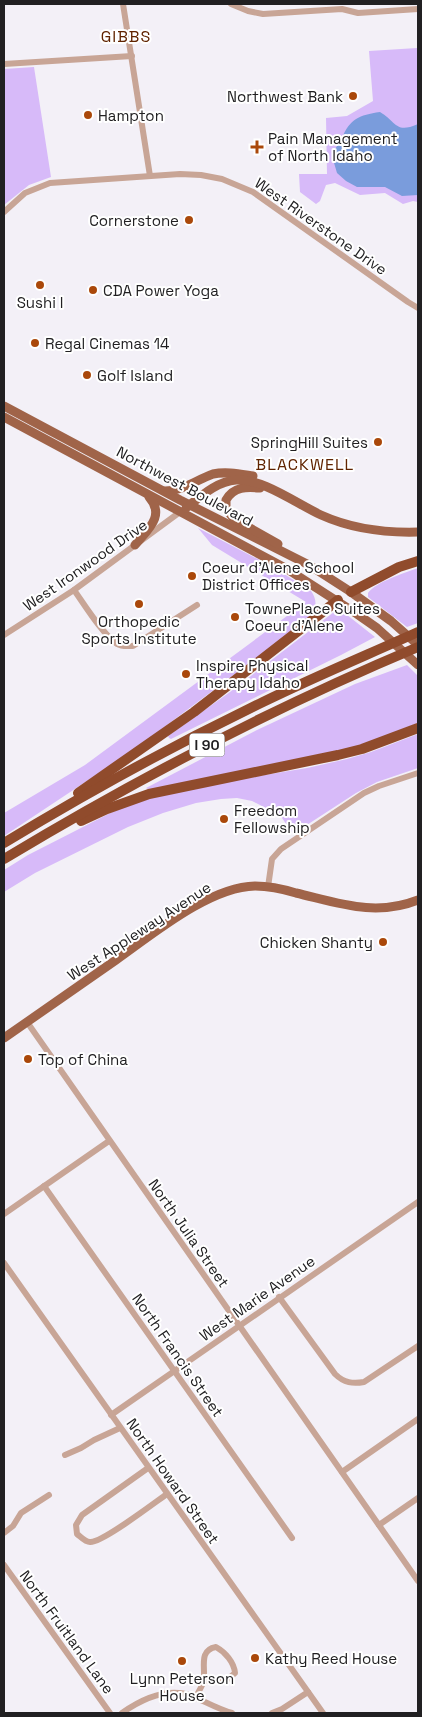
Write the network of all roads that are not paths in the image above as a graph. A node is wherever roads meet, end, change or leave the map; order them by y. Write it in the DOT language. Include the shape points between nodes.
graph roads {
  1 [pos="123,4"];
  2 [pos="231,4"];
  3 [pos="418,9"];
  4 [pos="132,56"];
  5 [pos="4,64"];
  6 [pos="150,176"];
  7 [pos="4,212"];
  8 [pos="418,308"];
  9 [pos="4,406"];
  10 [pos="4,417"];
  11 [pos="270,489"];
  12 [pos="164,492"];
  13 [pos="147,495"];
  14 [pos="189,505"];
  15 [pos="180,512"];
  16 [pos="418,532"];
  17 [pos="135,545"];
  18 [pos="418,561"];
  19 [pos="309,565"];
  20 [pos="74,590"];
  21 [pos="351,592"];
  22 [pos="338,600"];
  23 [pos="197,605"];
  24 [pos="418,632"];
  25 [pos="4,635"];
  26 [pos="418,646"];
  27 [pos="418,665"];
  28 [pos="418,728"];
  29 [pos="418,773"];
  30 [pos="26,829"];
  31 [pos="38,839"];
  32 [pos="4,843"];
  33 [pos="4,859"];
  34 [pos="268,887"];
  35 [pos="418,900"];
  36 [pos="26,1022"];
  37 [pos="4,1038"];
  38 [pos="109,1141"];
  39 [pos="44,1186"];
  40 [pos="418,1202"];
  41 [pos="4,1214"];
  42 [pos="4,1263"];
  43 [pos="280,1297"];
  44 [pos="239,1326"];
  45 [pos="418,1346"];
  46 [pos="174,1371"];
  47 [pos="111,1415"];
  48 [pos="418,1419"];
  49 [pos="120,1428"];
  50 [pos="65,1454"];
  51 [pos="148,1468"];
  52 [pos="342,1472"];
  53 [pos="167,1494"];
  54 [pos="48,1495"];
  55 [pos="418,1498"];
  56 [pos="379,1525"];
  57 [pos="4,1533"];
  58 [pos="292,1538"];
  59 [pos="4,1565"];
  60 [pos="416,1571"];
  61 [pos="418,1580"];
  62 [pos="204,1681"];
  63 [pos="308,1692"];
  64 [pos="195,1698"];
  65 [pos="110,1713"];
  66 [pos="122,1713"];
  67 [pos="232,1713"];
  68 [pos="272,1713"];
  69 [pos="323,1713"];
  1 -- 4 [label="street"];
  2 -- 3 [label="street" via="263,14"];
  4 -- 5 [label="street"];
  4 -- 6 [label="street"];
  6 -- 7 [label="street, West Riverstone Drive" via="50,183 24,193"];
  6 -- 8 [label="street, West Riverstone Drive" via="201,175 222,179 252,192"];
  9 -- 12 [label="main road, Northwest Boulevard"];
  10 -- 13 [label="main road, Northwest Boulevard"];
  11 -- 12 [label="main road" via="252,476 232,472 215,474 182,489"];
  11 -- 14 [label="main road" via="254,482 236,480 220,484"];
  11 -- 16 [label="main road" via="322,515 362,528 392,533"];
  11 -- 19 [label="main road" via="235,490 225,502 227,512"];
  12 -- 14 [label="main road, Northwest Boulevard"];
  13 -- 15 [label="main road, Northwest Boulevard"];
  13 -- 17 [label="main road" via="155,506 156,516"];
  14 -- 15 [label="main road"];
  14 -- 19 [label="main road, Northwest Boulevard"];
  15 -- 17 [label="street, West Ironwood Drive"];
  15 -- 22 [label="main road, Northwest Boulevard" via="266,556"];
  17 -- 20 [label="street, West Ironwood Drive"];
  18 -- 21 [label="highway" via="399,567"];
  19 -- 21 [label="main road, Northwest Boulevard"];
  20 -- 23 [label="street" via="107,635 125,646 133,646"];
  20 -- 25 [label="street, West Ironwood Drive"];
  21 -- 22 [label="main road"];
  21 -- 26 [label="main road, Northwest Boulevard" via="391,621"];
  22 -- 27 [label="main road, Northwest Boulevard" via="377,628"];
  22 -- 30 [label="highway, I 90" via="194,712"];
  24 -- 30 [label="highway, I 90" via="265,700"];
  26 -- 31 [label="highway, I 90" via="277,710 186,756"];
  28 -- 31 [label="highway" via="338,755 149,794"];
  29 -- 34 [label="street" via="358,796 281,849 272,859"];
  30 -- 32 [label="highway, I 90"];
  31 -- 33 [label="highway, I 90"];
  34 -- 35 [label="main road, West Appleway Avenue" via="355,907 396,907"];
  34 -- 36 [label="main road, West Appleway Avenue" via="254,886 220,893 196,906"];
  36 -- 37 [label="main road, West Appleway Avenue"];
  36 -- 38 [label="street, North Julia Street"];
  38 -- 39 [label="street"];
  38 -- 44 [label="street, North Julia Street"];
  39 -- 41 [label="street"];
  39 -- 46 [label="street, North Francis Street"];
  40 -- 43 [label="street, West Marie Avenue"];
  42 -- 47 [label="street, North Howard Street"];
  43 -- 44 [label="street, West Marie Avenue"];
  43 -- 45 [label="street" via="342,1380 361,1383"];
  44 -- 46 [label="street, West Marie Avenue"];
  44 -- 52 [label="street, North Julia Street"];
  46 -- 47 [label="street, West Marie Avenue"];
  46 -- 58 [label="street, North Francis Street"];
  47 -- 49 [label="street, North Howard Street"];
  48 -- 52 [label="street"];
  49 -- 50 [label="street"];
  49 -- 51 [label="street, North Howard Street"];
  51 -- 53 [label="street, North Howard Street"];
  51 -- 53 [label="street" via="82,1515 76,1525 77,1534 91,1543 104,1538"];
  52 -- 56 [label="street, North Julia Street"];
  53 -- 63 [label="street, North Howard Street"];
  54 -- 57 [label="street" via="21,1514"];
  55 -- 56 [label="street"];
  56 -- 60 [label="street, North Julia Street"];
  59 -- 65 [label="street, North Fruitland Lane"];
  60 -- 61 [label="street, North Julia Street"];
  62 -- 62 [label="street" via="204,1654 216,1647 233,1665 235,1673 228,1679"];
  62 -- 64 [label="street"];
  63 -- 68 [label="street"];
  63 -- 69 [label="street, North Howard Street"];
  64 -- 66 [label="street" via="170,1693 138,1703"];
  64 -- 67 [label="street"];
}
